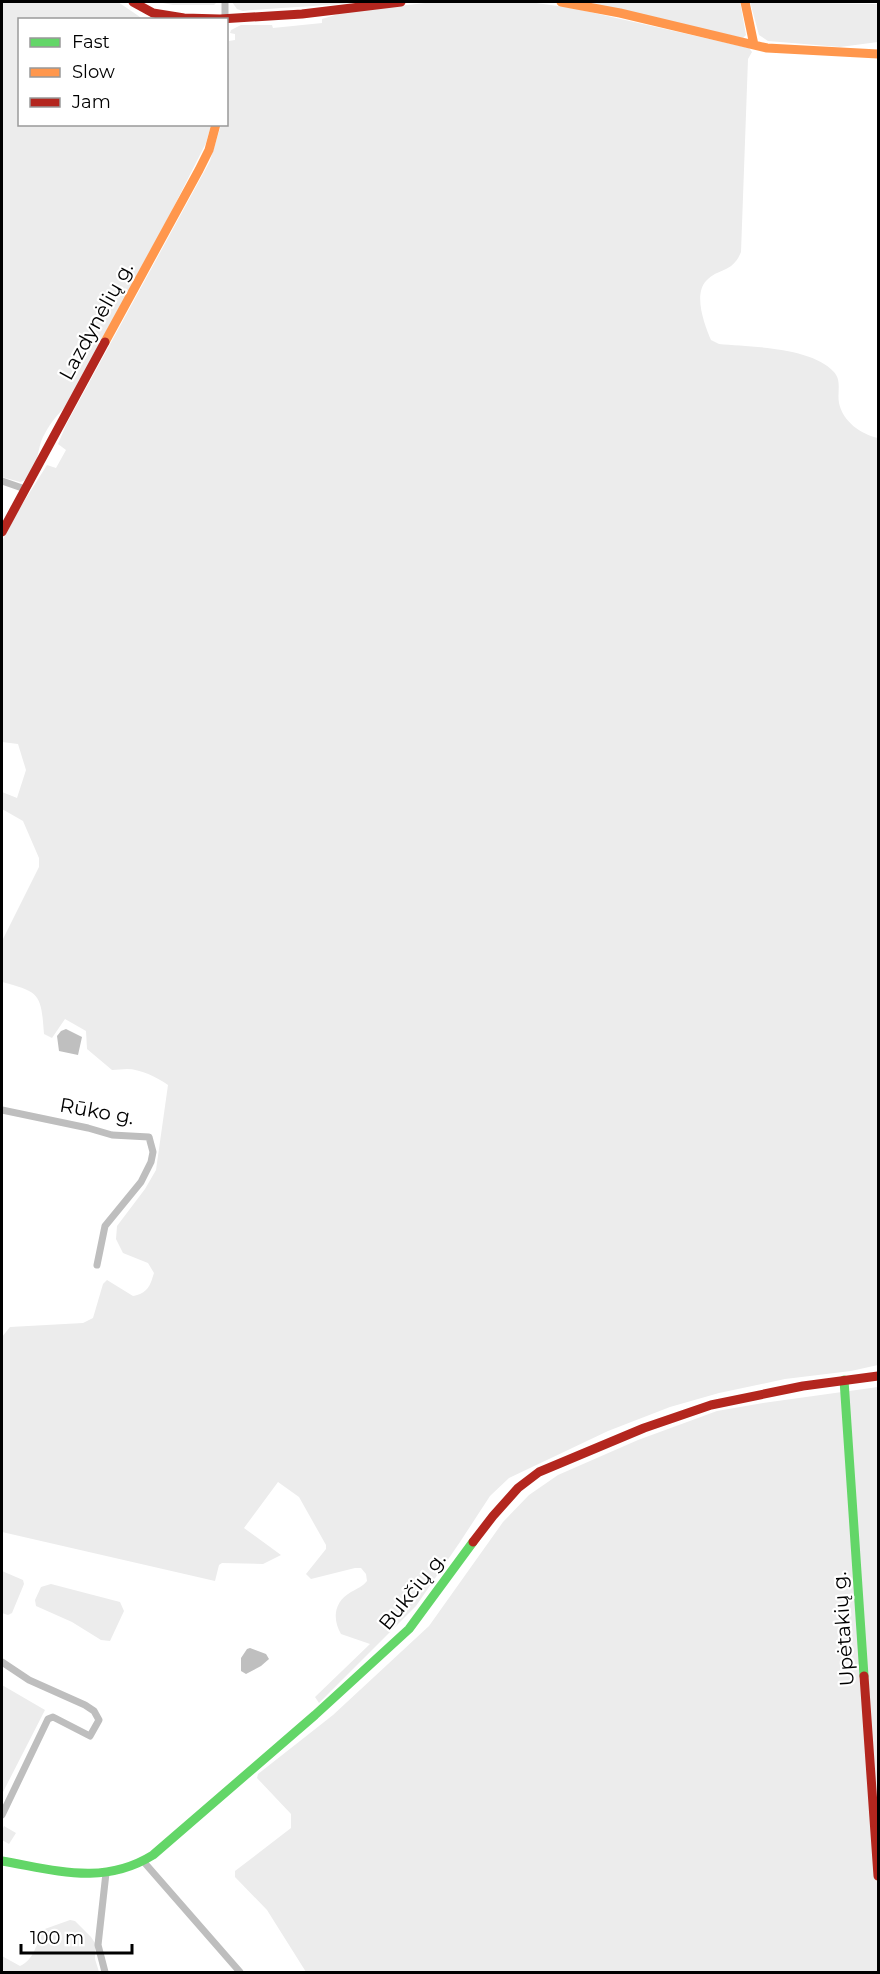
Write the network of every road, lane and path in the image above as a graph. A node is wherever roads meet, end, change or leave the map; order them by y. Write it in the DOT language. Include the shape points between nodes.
graph roads {
  1 [pos="133,2"];
  2 [pos="225,2"];
  3 [pos="400,2"];
  4 [pos="561,2"];
  5 [pos="745,2"];
  6 [pos="209,18"];
  7 [pos="225,18"];
  8 [pos="228,19"];
  9 [pos="754,45"];
  10 [pos="879,54"];
  11 [pos="215,126"];
  12 [pos="2,481"];
  13 [pos="25,489"];
  14 [pos="2,532"];
  15 [pos="2,1110"];
  16 [pos="97,1265"];
  17 [pos="879,1376"];
  18 [pos="844,1380"];
  19 [pos="2,1662"];
  20 [pos="2,1815"];
  21 [pos="2,1861"];
  22 [pos="143,1861"];
  23 [pos="106,1873"];
  24 [pos="879,1876"];
  25 [pos="105,1972"];
  26 [pos="240,1972"];
  1 -- 6 [label="main road" via="160,15"];
  2 -- 7 [label="street"];
  3 -- 8 [label="main road"];
  4 -- 9 [label="main road"];
  5 -- 9 [label="main road"];
  9 -- 10 [label="main road"];
  11 -- 13 [label="main road, Lazdynėlių g." via="199,170"];
  12 -- 13 [label="street"];
  13 -- 14 [label="main road, Lazdynėlių g."];
  15 -- 16 [label="street, Rūko g." via="112,1135 150,1137 151,1162 141,1182 105,1226"];
  17 -- 18 [label="main road, Bukčių g."];
  18 -- 22 [label="main road, Bukčių g." via="757,1394 682,1414 539,1472 501,1506 419,1617 395,1642 244,1779"];
  18 -- 24 [label="main road, Upėtakių g."];
  19 -- 20 [label="street" via="29,1680 86,1705 99,1720 90,1736 48,1719"];
  21 -- 23 [label="main road, Bukčių g."];
  22 -- 23 [label="main road, Bukčių g."];
  22 -- 26 [label="street"];
  23 -- 25 [label="street" via="98,1945"];
}
